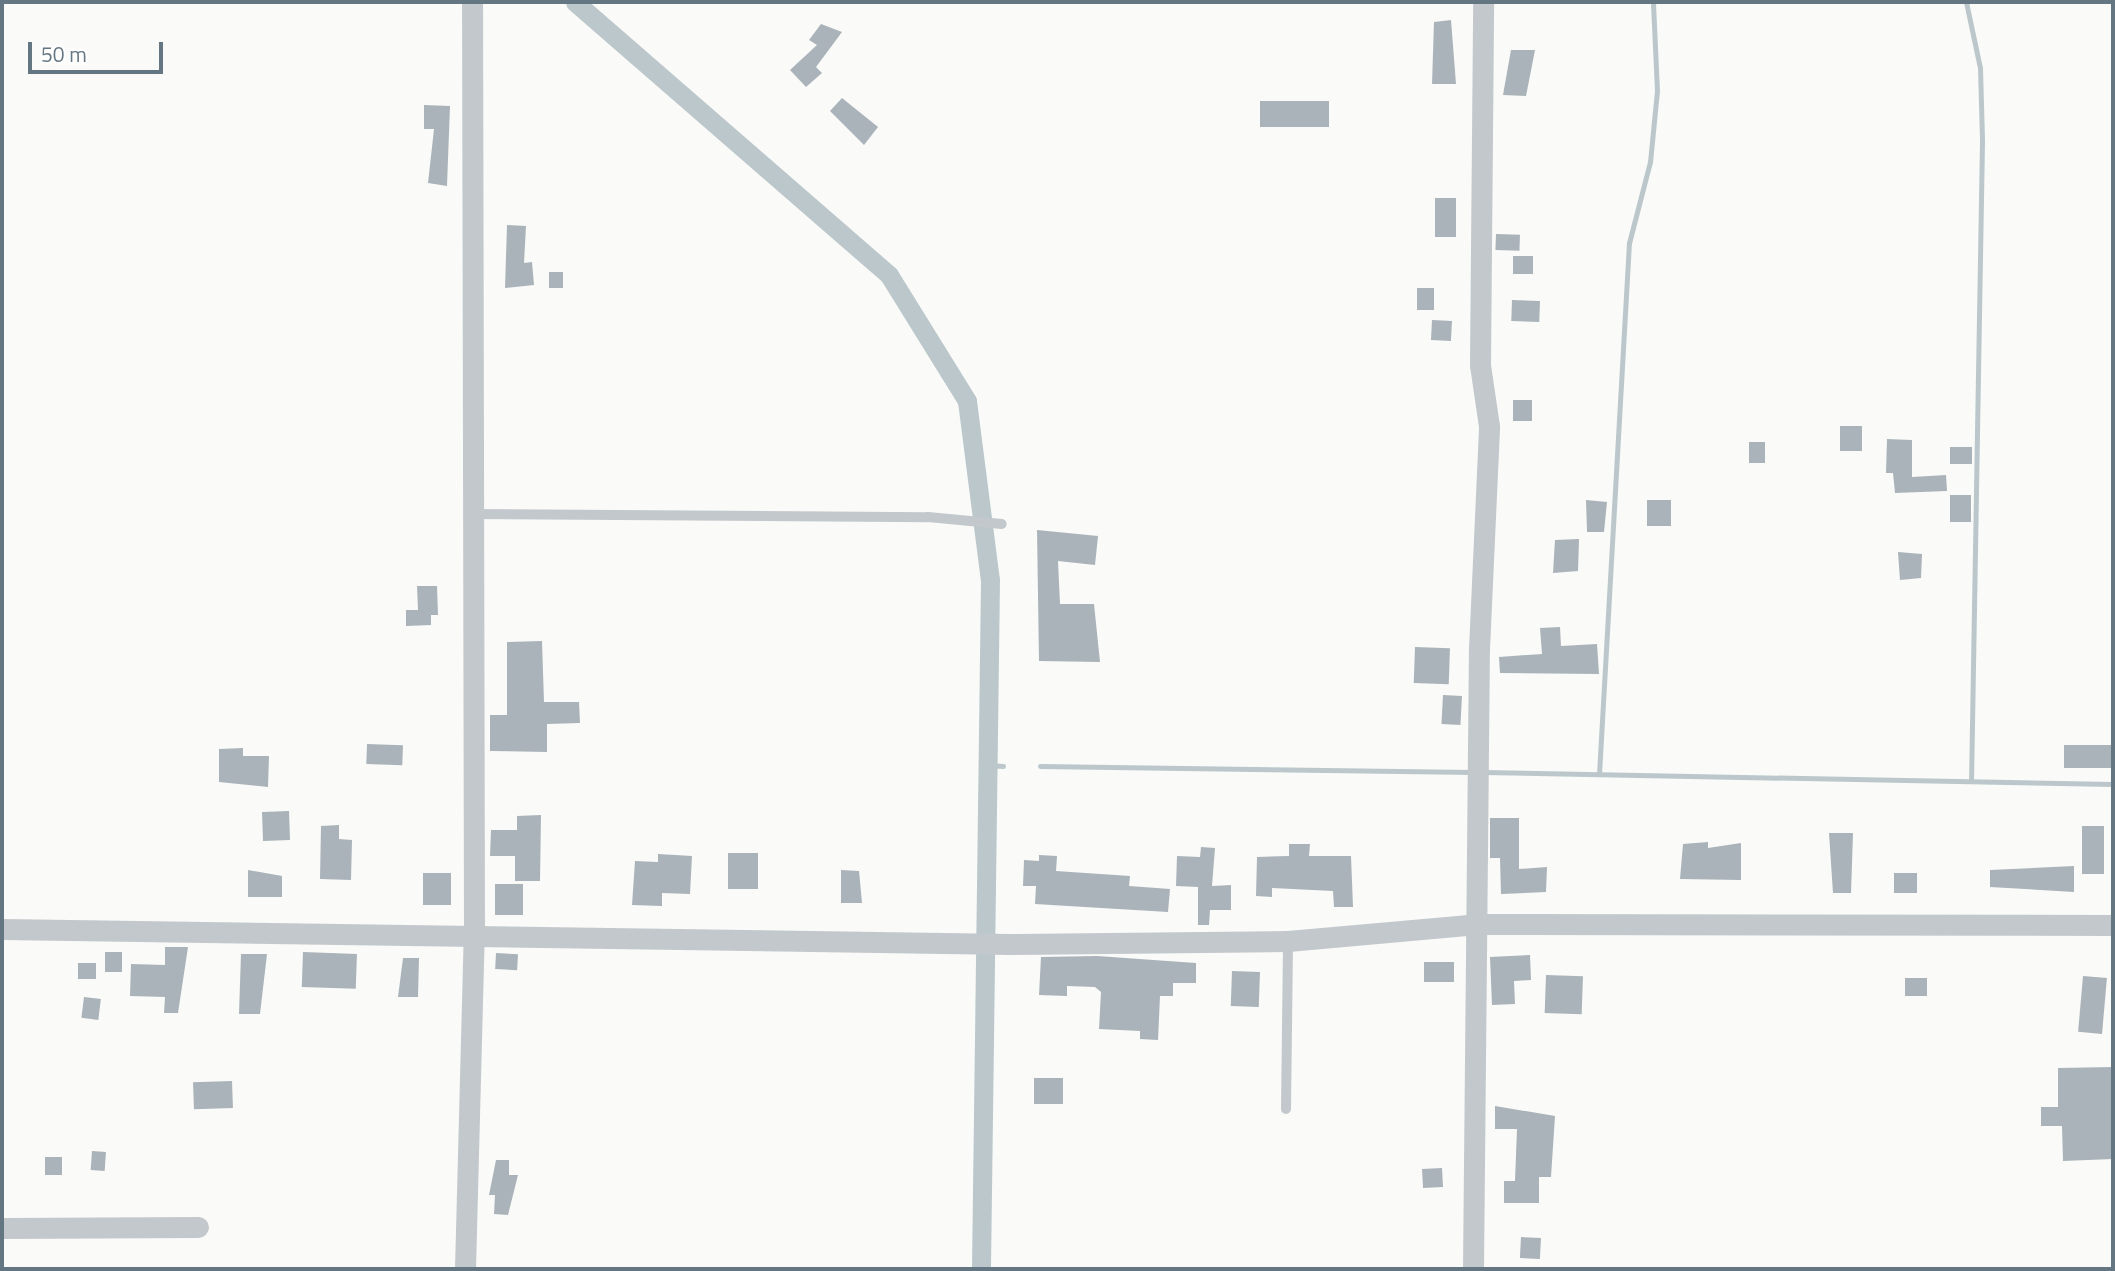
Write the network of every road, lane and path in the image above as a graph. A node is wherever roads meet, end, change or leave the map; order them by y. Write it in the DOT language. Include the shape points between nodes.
graph roads {
  1 [pos="472,2"];
  2 [pos="1483,2"];
  3 [pos="473,514"];
  4 [pos="1002,524"];
  5 [pos="1477,924"];
  6 [pos="2113,925"];
  7 [pos="2,929"];
  8 [pos="474,933"];
  9 [pos="1288,941"];
  10 [pos="1286,1109"];
  11 [pos="198,1227"];
  12 [pos="2,1228"];
  13 [pos="465,1269"];
  14 [pos="1473,1269"];
  1 -- 3 [label="street"];
  2 -- 5 [label="street" via="1480,365 1489,426"];
  3 -- 4 [label="lane" via="928,517"];
  3 -- 8 [label="street"];
  5 -- 6 [label="street"];
  5 -- 9 [label="street"];
  5 -- 14 [label="street"];
  7 -- 8 [label="street"];
  8 -- 9 [label="street" via="1010,944"];
  8 -- 13 [label="street"];
  9 -- 10 [label="lane"];
  11 -- 12 [label="street"];
}
